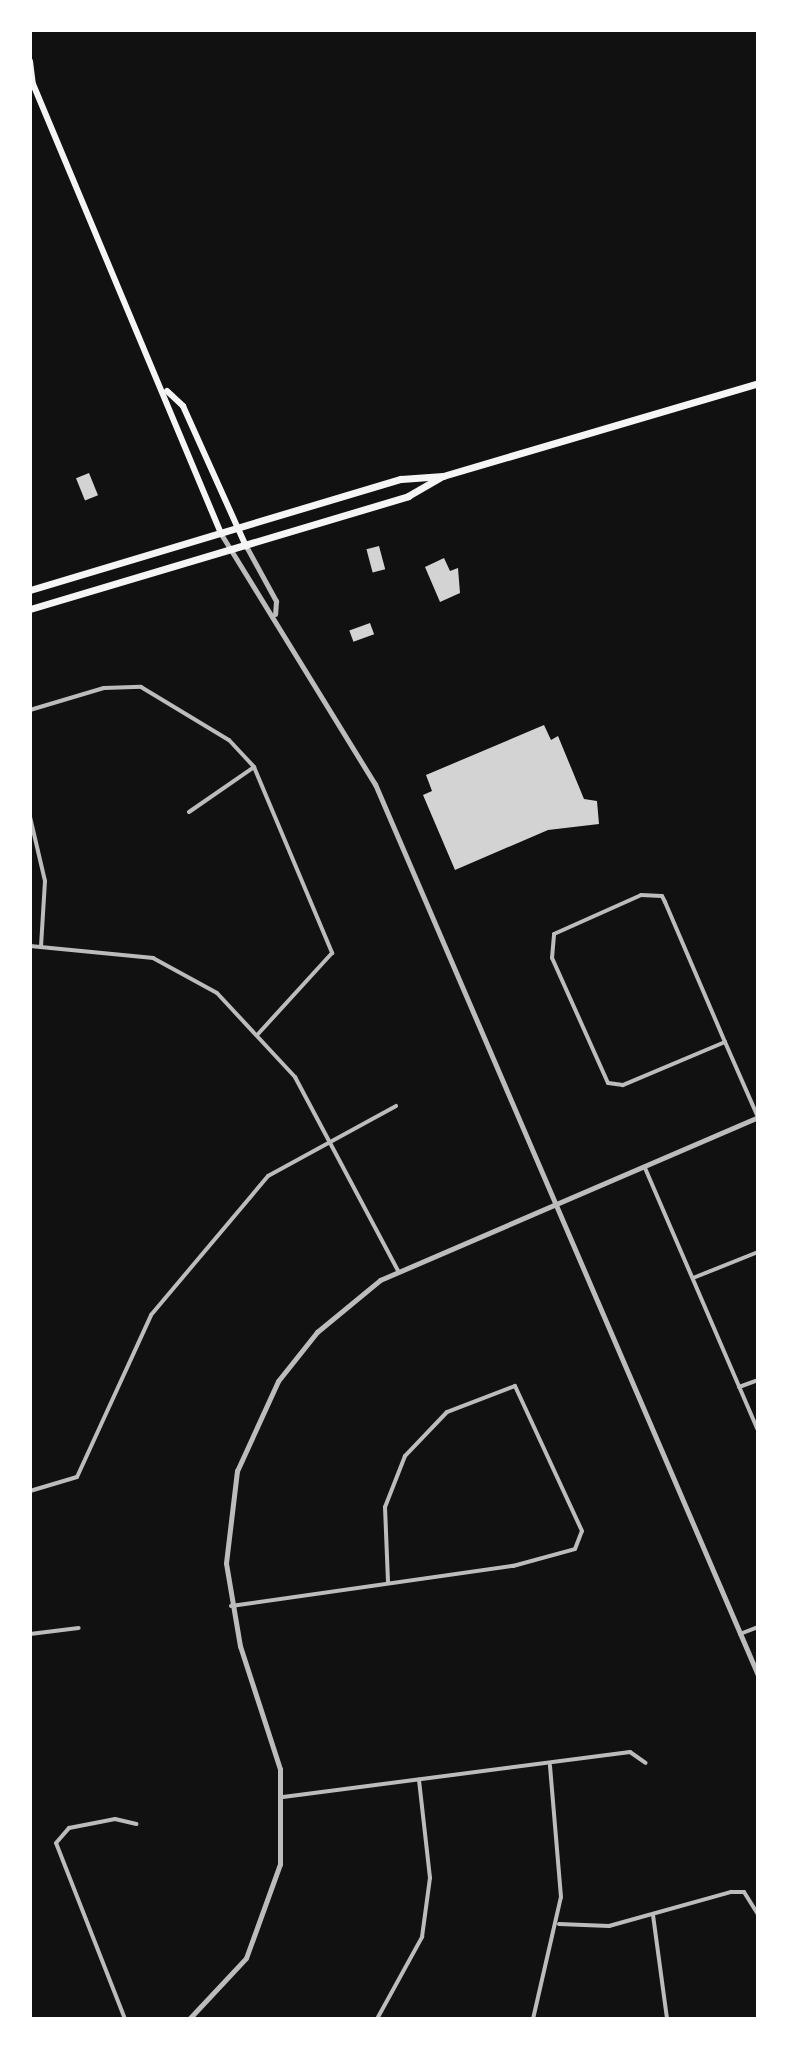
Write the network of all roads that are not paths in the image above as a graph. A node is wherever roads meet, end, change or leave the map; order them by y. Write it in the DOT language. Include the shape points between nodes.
graph roads {
  1 [pos="30,61"];
  2 [pos="32,83"];
  3 [pos="758,383"];
  4 [pos="167,391"];
  5 [pos="443,476"];
  6 [pos="237,528"];
  7 [pos="221,534"];
  8 [pos="246,546"];
  9 [pos="230,550"];
  10 [pos="30,590"];
  11 [pos="30,609"];
  12 [pos="275,615"];
  13 [pos="30,710"];
  14 [pos="254,767"];
  15 [pos="189,812"];
  16 [pos="30,817"];
  17 [pos="30,946"];
  18 [pos="41,947"];
  19 [pos="258,1034"];
  20 [pos="725,1042"];
  21 [pos="396,1106"];
  22 [pos="758,1117"];
  23 [pos="332,1140"];
  24 [pos="645,1168"];
  25 [pos="555,1204"];
  26 [pos="758,1252"];
  27 [pos="398,1271"];
  28 [pos="693,1278"];
  29 [pos="758,1380"];
  30 [pos="739,1387"];
  31 [pos="758,1431"];
  32 [pos="30,1491"];
  33 [pos="388,1583"];
  34 [pos="231,1606"];
  35 [pos="758,1627"];
  36 [pos="79,1628"];
  37 [pos="30,1634"];
  38 [pos="740,1634"];
  39 [pos="758,1675"];
  40 [pos="646,1763"];
  41 [pos="550,1765"];
  42 [pos="419,1780"];
  43 [pos="283,1797"];
  44 [pos="136,1824"];
  45 [pos="758,1914"];
  46 [pos="653,1915"];
  47 [pos="559,1924"];
  48 [pos="125,2019"];
  49 [pos="189,2019"];
  50 [pos="377,2019"];
  51 [pos="533,2019"];
  52 [pos="667,2019"];
  1 -- 2 [label="main road"];
  2 -- 4 [label="main road"];
  3 -- 5 [label="main road"];
  4 -- 6 [label="main road" via="183,406"];
  4 -- 7 [label="main road" via="169,412"];
  5 -- 6 [label="main road" via="401,479"];
  5 -- 8 [label="main road" via="408,496"];
  6 -- 7 [label="main road"];
  6 -- 8 [label="main road"];
  7 -- 9 [label="street"];
  7 -- 10 [label="main road"];
  8 -- 9 [label="main road"];
  8 -- 12 [label="street" via="276,601"];
  9 -- 11 [label="main road"];
  9 -- 12 [label="street"];
  12 -- 25 [label="street" via="375,784"];
  13 -- 14 [label="street" via="104,688 141,687 196,717"];
  14 -- 15 [label="street"];
  14 -- 19 [label="street" via="332,953"];
  16 -- 18 [label="street" via="45,881"];
  17 -- 18 [label="street"];
  18 -- 19 [label="street" via="163,961 205,984"];
  19 -- 23 [label="street" via="289,1069"];
  20 -- 20 [label="street" via="662,896 641,895 551,940 602,1075 623,1085"];
  20 -- 22 [label="street"];
  21 -- 23 [label="street"];
  22 -- 24 [label="street"];
  23 -- 27 [label="street"];
  23 -- 32 [label="street" via="268,1176 162,1300 77,1477"];
  24 -- 25 [label="street"];
  24 -- 28 [label="street"];
  25 -- 27 [label="street"];
  25 -- 38 [label="street"];
  26 -- 28 [label="street"];
  27 -- 34 [label="street" via="317,1332 256,1420 227,1519"];
  28 -- 30 [label="street"];
  29 -- 30 [label="street"];
  30 -- 31 [label="street"];
  33 -- 33 [label="street" via="525,1564 579,1545 576,1516 515,1386 447,1412 405,1456 385,1507"];
  33 -- 34 [label="street"];
  34 -- 43 [label="street" via="275,1744"];
  35 -- 38 [label="street"];
  36 -- 37 [label="street"];
  38 -- 39 [label="street"];
  40 -- 41 [label="street" via="630,1752"];
  41 -- 42 [label="street"];
  41 -- 47 [label="street" via="562,1870"];
  42 -- 43 [label="street"];
  42 -- 50 [label="street" via="430,1878 422,1937"];
  43 -- 49 [label="street" via="279,1873 260,1933 232,1979"];
  44 -- 48 [label="street" via="115,1819 69,1828 56,1843"];
  45 -- 46 [label="street" via="744,1892"];
  46 -- 47 [label="street" via="609,1926"];
  46 -- 52 [label="street"];
  47 -- 51 [label="street"];
}
